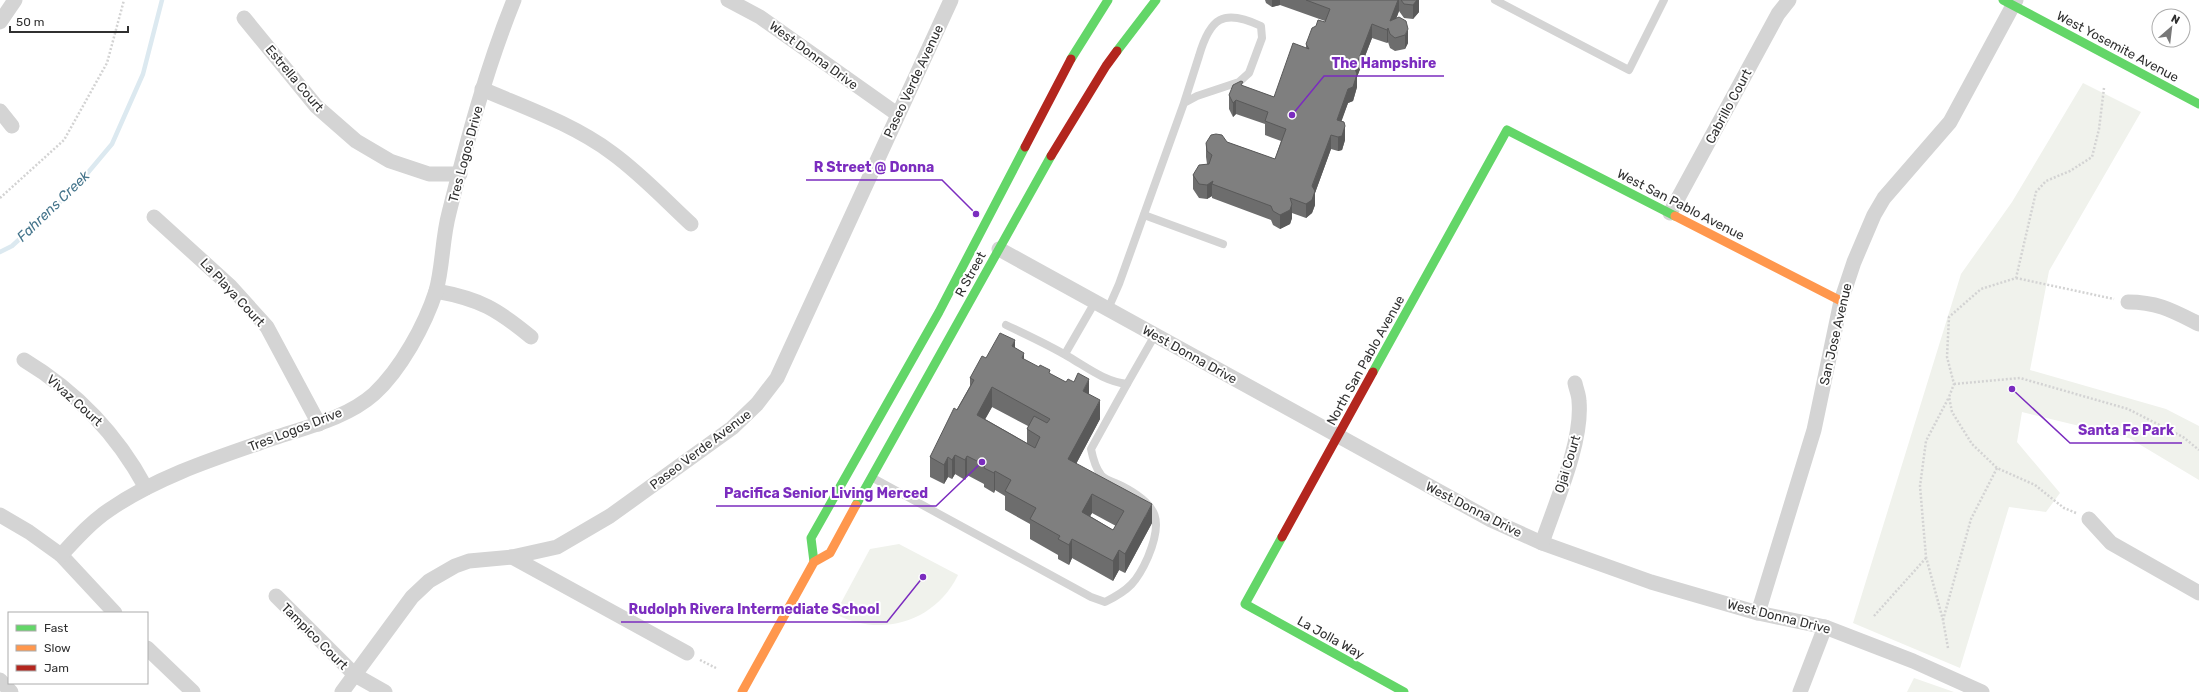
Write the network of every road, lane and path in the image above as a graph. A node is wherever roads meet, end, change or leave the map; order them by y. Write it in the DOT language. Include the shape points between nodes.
graph roads {
  1 [pos="15,0"];
  2 [pos="124,0"];
  3 [pos="514,0"];
  4 [pos="728,0"];
  5 [pos="951,0"];
  6 [pos="1108,0"];
  7 [pos="1156,0"];
  8 [pos="1495,0"];
  9 [pos="1664,0"];
  10 [pos="1789,0"];
  11 [pos="2011,2"];
  12 [pos="244,18"];
  13 [pos="0,22"];
  14 [pos="2104,88"];
  15 [pos="482,89"];
  16 [pos="1184,103"];
  17 [pos="2199,104"];
  18 [pos="0,111"];
  19 [pos="897,114"];
  20 [pos="12,126"];
  21 [pos="1508,130"];
  22 [pos="460,174"];
  23 [pos="0,198"];
  24 [pos="1670,213"];
  25 [pos="1144,215"];
  26 [pos="154,217"];
  27 [pos="691,224"];
  28 [pos="1224,244"];
  29 [pos="999,249"];
  30 [pos="2016,278"];
  31 [pos="436,291"];
  32 [pos="1841,301"];
  33 [pos="1095,302"];
  34 [pos="2128,302"];
  35 [pos="1108,309"];
  36 [pos="1006,324"];
  37 [pos="2199,324"];
  38 [pos="1155,335"];
  39 [pos="531,337"];
  40 [pos="1065,354"];
  41 [pos="24,360"];
  42 [pos="1575,383"];
  43 [pos="1127,384"];
  44 [pos="1954,384"];
  45 [pos="1949,397"];
  46 [pos="319,424"];
  47 [pos="1338,436"];
  48 [pos="2199,450"];
  49 [pos="1997,468"];
  50 [pos="871,477"];
  51 [pos="146,488"];
  52 [pos="0,515"];
  53 [pos="2089,519"];
  54 [pos="1542,543"];
  55 [pos="61,555"];
  56 [pos="512,556"];
  57 [pos="1926,557"];
  58 [pos="814,562"];
  59 [pos="2199,593"];
  60 [pos="276,596"];
  61 [pos="1245,604"];
  62 [pos="114,612"];
  63 [pos="1758,612"];
  64 [pos="1874,616"];
  65 [pos="1943,620"];
  66 [pos="1825,627"];
  67 [pos="1948,648"];
  68 [pos="148,649"];
  69 [pos="686,653"];
  70 [pos="355,675"];
  71 [pos="0,680"];
  72 [pos="11,692"];
  73 [pos="193,692"];
  74 [pos="342,692"];
  75 [pos="385,692"];
  76 [pos="742,692"];
  77 [pos="1404,692"];
  78 [pos="1800,692"];
  79 [pos="1982,692"];
  1 -- 13 [label="street"];
  2 -- 23 [label="path" via="107,63 64,140"];
  3 -- 15 [label="street, Tres Logos Drive"];
  4 -- 19 [label="street, West Donna Drive" via="760,17"];
  5 -- 19 [label="street, Paseo Verde Avenue"];
  6 -- 58 [label="street, R Street" via="1058,83 980,237 811,538"];
  7 -- 29 [label="street, R Street" via="1106,66 1043,169"];
  8 -- 9 [label="lane" via="1629,70"];
  10 -- 24 [label="street, Cabrillo Court" via="1778,14"];
  11 -- 17 [label="street, West Yosemite Avenue"];
  11 -- 32 [label="street, San Jose Avenue" via="1950,122 1923,155 1896,182 1874,215"];
  12 -- 22 [label="street, Estrella Court" via="316,106 356,141 390,161 429,174"];
  14 -- 30 [label="path" via="2099,129 2092,157 2070,171 2046,181 2036,192"];
  15 -- 22 [label="street, Tres Logos Drive"];
  15 -- 27 [label="street" via="560,122 610,151 635,170"];
  16 -- 16 [label="lane" via="1239,82 1249,73 1262,38 1261,26 1234,17 1220,19 1211,26 1205,37"];
  16 -- 25 [label="lane"];
  18 -- 20 [label="street"];
  19 -- 56 [label="street, Paseo Verde Avenue" via="777,378 758,404 732,428 610,516 556,547"];
  21 -- 24 [label="street, West San Pablo Avenue"];
  21 -- 47 [label="street, North San Pablo Avenue"];
  22 -- 31 [label="street, Tres Logos Drive" via="448,216"];
  24 -- 32 [label="street, West San Pablo Avenue"];
  25 -- 28 [label="lane"];
  25 -- 35 [label="lane"];
  26 -- 46 [label="street, La Playa Court" via="230,286 267,327"];
  29 -- 33 [label="street, West Donna Drive"];
  29 -- 50 [label="street, R Street"];
  30 -- 34 [label="path"];
  30 -- 44 [label="path" via="1981,289 1949,317 1947,357"];
  31 -- 39 [label="street" via="464,296 494,309"];
  31 -- 46 [label="street, Tres Logos Drive" via="413,344 398,367 374,394"];
  32 -- 63 [label="street, San Jose Avenue" via="1814,430"];
  33 -- 35 [label="street, West Donna Drive"];
  33 -- 40 [label="lane"];
  34 -- 37 [label="street" via="2146,302 2167,307"];
  35 -- 38 [label="street, West Donna Drive"];
  36 -- 40 [label="lane"];
  38 -- 43 [label="lane"];
  38 -- 47 [label="street, West Donna Drive"];
  40 -- 43 [label="lane" via="1114,382"];
  41 -- 51 [label="street, Vivaz Court" via="66,389 95,415 120,444"];
  42 -- 54 [label="street, Ojai Court" via="1579,401 1578,425 1571,456"];
  43 -- 50 [label="lane" via="1091,449 1093,461 1102,476 1144,501 1154,512 1158,525 1155,539 1140,574 1124,593 1105,602 1051,576"];
  44 -- 45 [label="path"];
  44 -- 48 [label="path" via="2020,378 2128,409 2183,437"];
  45 -- 49 [label="path" via="1952,412 1972,444"];
  45 -- 57 [label="path" via="1926,441 1920,486"];
  46 -- 51 [label="street, Tres Logos Drive" via="209,462"];
  47 -- 54 [label="street, West Donna Drive" via="1491,520"];
  47 -- 61 [label="street, North San Pablo Avenue"];
  49 -- 53 [label="path" via="2035,485 2064,508"];
  49 -- 65 [label="path" via="1971,519"];
  50 -- 58 [label="street, R Street" via="830,553"];
  51 -- 55 [label="street, Tres Logos Drive" via="109,510 83,531"];
  52 -- 55 [label="street"];
  53 -- 59 [label="street" via="2111,543"];
  54 -- 63 [label="street, West Donna Drive" via="1651,582"];
  55 -- 62 [label="street"];
  56 -- 69 [label="street"];
  56 -- 70 [label="street, Paseo Verde Avenue" via="470,561 454,566 428,581 412,597"];
  57 -- 64 [label="path"];
  57 -- 65 [label="path"];
  58 -- 76 [label="street, R Street"];
  60 -- 70 [label="street, Tampico Court"];
  61 -- 77 [label="street, La Jolla Way"];
  63 -- 66 [label="street, West Donna Drive"];
  65 -- 67 [label="path"];
  66 -- 78 [label="street"];
  66 -- 79 [label="street, West Donna Drive" via="1913,661"];
  68 -- 73 [label="street"];
  70 -- 74 [label="street, Paseo Verde Avenue"];
  70 -- 75 [label="street, Tampico Court"];
  71 -- 72 [label="street"];
}
